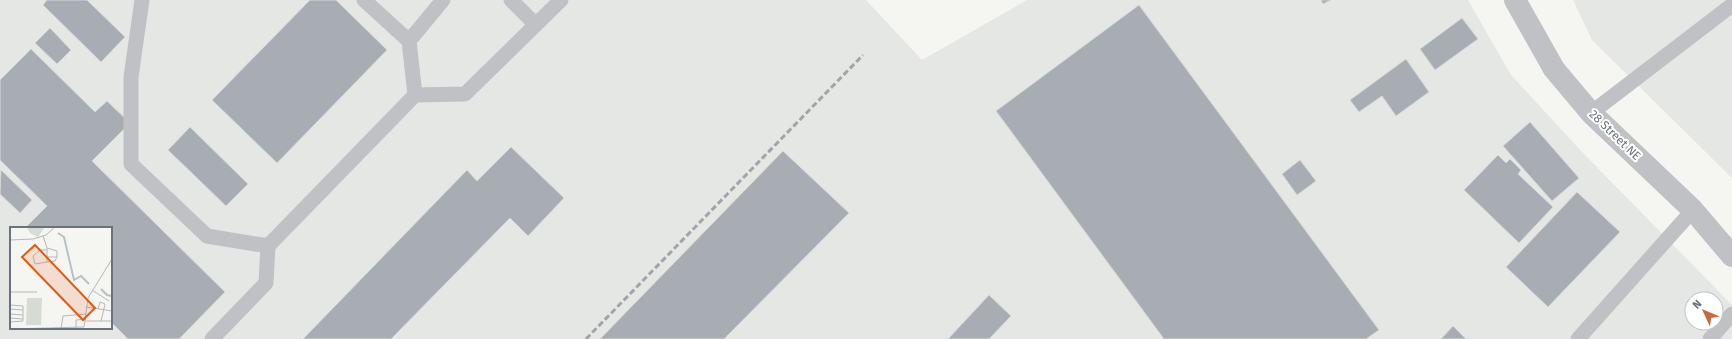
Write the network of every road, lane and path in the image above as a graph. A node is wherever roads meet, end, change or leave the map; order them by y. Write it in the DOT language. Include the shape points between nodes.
graph roads {
  1 [pos="142,0"];
  2 [pos="364,0"];
  3 [pos="443,0"];
  4 [pos="511,0"];
  5 [pos="560,0"];
  6 [pos="1515,0"];
  7 [pos="1732,5"];
  8 [pos="536,25"];
  9 [pos="409,41"];
  10 [pos="415,95"];
  11 [pos="1591,113"];
  12 [pos="1693,210"];
  13 [pos="268,246"];
  14 [pos="1732,256"];
  15 [pos="1732,314"];
  16 [pos="212,339"];
  17 [pos="1578,339"];
  18 [pos="1710,339"];
  1 -- 13 [label="lane" via="131,76 132,164 207,236"];
  2 -- 9 [label="lane"];
  3 -- 9 [label="lane"];
  4 -- 8 [label="lane"];
  5 -- 8 [label="lane"];
  6 -- 11 [label="street, 28 Street NE" via="1554,69"];
  7 -- 11 [label="lane"];
  8 -- 10 [label="lane" via="465,94"];
  9 -- 10 [label="lane"];
  10 -- 13 [label="lane"];
  11 -- 12 [label="street, 28 Street NE"];
  12 -- 14 [label="street, 28 Street NE"];
  12 -- 17 [label="lane"];
  13 -- 16 [label="lane" via="266,283"];
  15 -- 18 [label="lane"];
}
